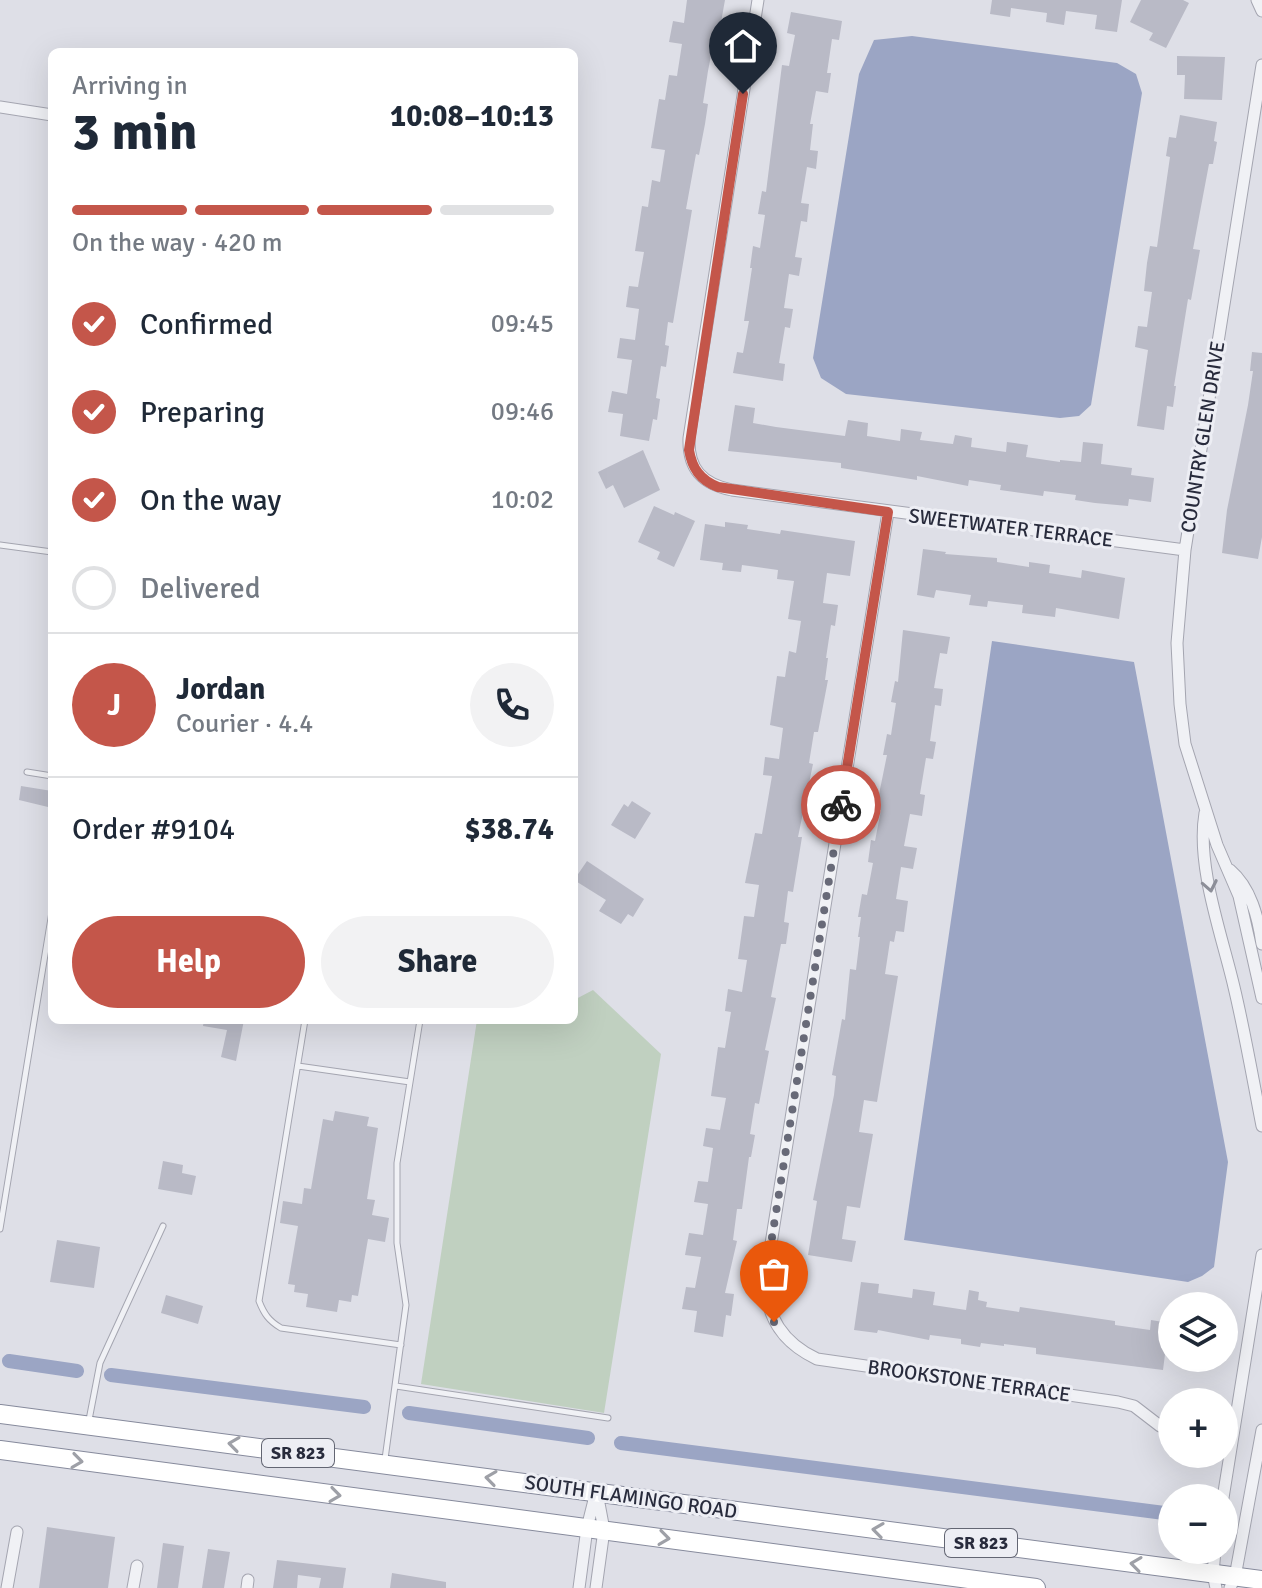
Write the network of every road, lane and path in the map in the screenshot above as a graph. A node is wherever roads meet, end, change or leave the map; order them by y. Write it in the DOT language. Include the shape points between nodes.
graph roads {
  1 [pos="758,0"];
  2 [pos="1257,0"];
  3 [pos="1262,11"];
  4 [pos="1262,65"];
  5 [pos="0,107"];
  6 [pos="48,114"];
  7 [pos="888,512"];
  8 [pos="0,545"];
  9 [pos="1185,550"];
  10 [pos="48,551"];
  11 [pos="27,772"];
  12 [pos="48,775"];
  13 [pos="1205,809"];
  14 [pos="1226,866"];
  15 [pos="48,936"];
  16 [pos="1262,944"];
  17 [pos="1262,997"];
  18 [pos="304,1024"];
  19 [pos="419,1024"];
  20 [pos="298,1066"];
  21 [pos="410,1082"];
  22 [pos="1262,1126"];
  23 [pos="163,1226"];
  24 [pos="0,1229"];
  25 [pos="1262,1255"];
  26 [pos="1262,1266"];
  27 [pos="401,1345"];
  28 [pos="396,1386"];
  29 [pos="0,1414"];
  30 [pos="608,1418"];
  31 [pos="1158,1424"];
  32 [pos="89,1425"];
  33 [pos="1262,1430"];
  34 [pos="0,1450"];
  35 [pos="384,1464"];
  36 [pos="1225,1484"];
  37 [pos="596,1492"];
  38 [pos="595,1529"];
  39 [pos="17,1532"];
  40 [pos="137,1566"];
  41 [pos="1262,1580"];
  42 [pos="1214,1581"];
  43 [pos="1232,1582"];
  44 [pos="7,1588"];
  45 [pos="133,1588"];
  46 [pos="579,1588"];
  47 [pos="596,1588"];
  48 [pos="1036,1588"];
  1 -- 7 [label="street, SWEETWATER TERRACE" via="689,438 690,460 698,474 718,487"];
  2 -- 3 [label="street"];
  4 -- 9 [label="street, COUNTRY GLEN DRIVE"];
  5 -- 6 [label="street"];
  7 -- 9 [label="street, SWEETWATER TERRACE"];
  7 -- 31 [label="street, BROOKSTONE TERRACE" via="766,1275 769,1312 788,1341 830,1363 1118,1402 1134,1406"];
  8 -- 10 [label="lane"];
  9 -- 13 [label="street, COUNTRY GLEN DRIVE" via="1177,643 1180,704 1185,744"];
  11 -- 12 [label="lane"];
  13 -- 14 [label="street, COUNTRY GLEN DRIVE"];
  13 -- 22 [label="street, COUNTRY GLEN DRIVE, one-way" via="1202,833 1211,890"];
  14 -- 16 [label="street, COUNTRY GLEN DRIVE" via="1242,880 1259,920"];
  14 -- 17 [label="street, COUNTRY GLEN DRIVE" via="1239,896"];
  15 -- 24 [label="lane"];
  18 -- 20 [label="lane"];
  19 -- 21 [label="lane"];
  20 -- 21 [label="lane"];
  20 -- 27 [label="lane" via="259,1301 263,1313 281,1328"];
  21 -- 27 [label="lane" via="397,1163 397,1243 406,1305"];
  23 -- 32 [label="lane" via="100,1363"];
  25 -- 26 [label="street"];
  26 -- 36 [label="street"];
  27 -- 28 [label="lane"];
  28 -- 30 [label="lane"];
  28 -- 35 [label="lane"];
  29 -- 32 [label="highway, SOUTH FLAMINGO ROAD / SR 823"];
  35 -- 32 [label="highway, SOUTH FLAMINGO ROAD / SR 823, one-way"];
  33 -- 43 [label="street"];
  34 -- 38 [label="highway, SOUTH FLAMINGO ROAD / SR 823, one-way"];
  37 -- 35 [label="highway, SOUTH FLAMINGO ROAD / SR 823, one-way"];
  37 -- 38 [label="street"];
  37 -- 38 [label="street"];
  42 -- 37 [label="highway, SOUTH FLAMINGO ROAD / SR 823, one-way"];
  38 -- 46 [label="street"];
  38 -- 47 [label="street"];
  38 -- 48 [label="highway, SOUTH FLAMINGO ROAD / SR 823, one-way"];
  39 -- 44 [label="street"];
  40 -- 45 [label="street"];
  41 -- 43 [label="highway, SOUTH FLAMINGO ROAD / SR 823"];
  42 -- 43 [label="highway, SOUTH FLAMINGO ROAD / SR 823"];
}
